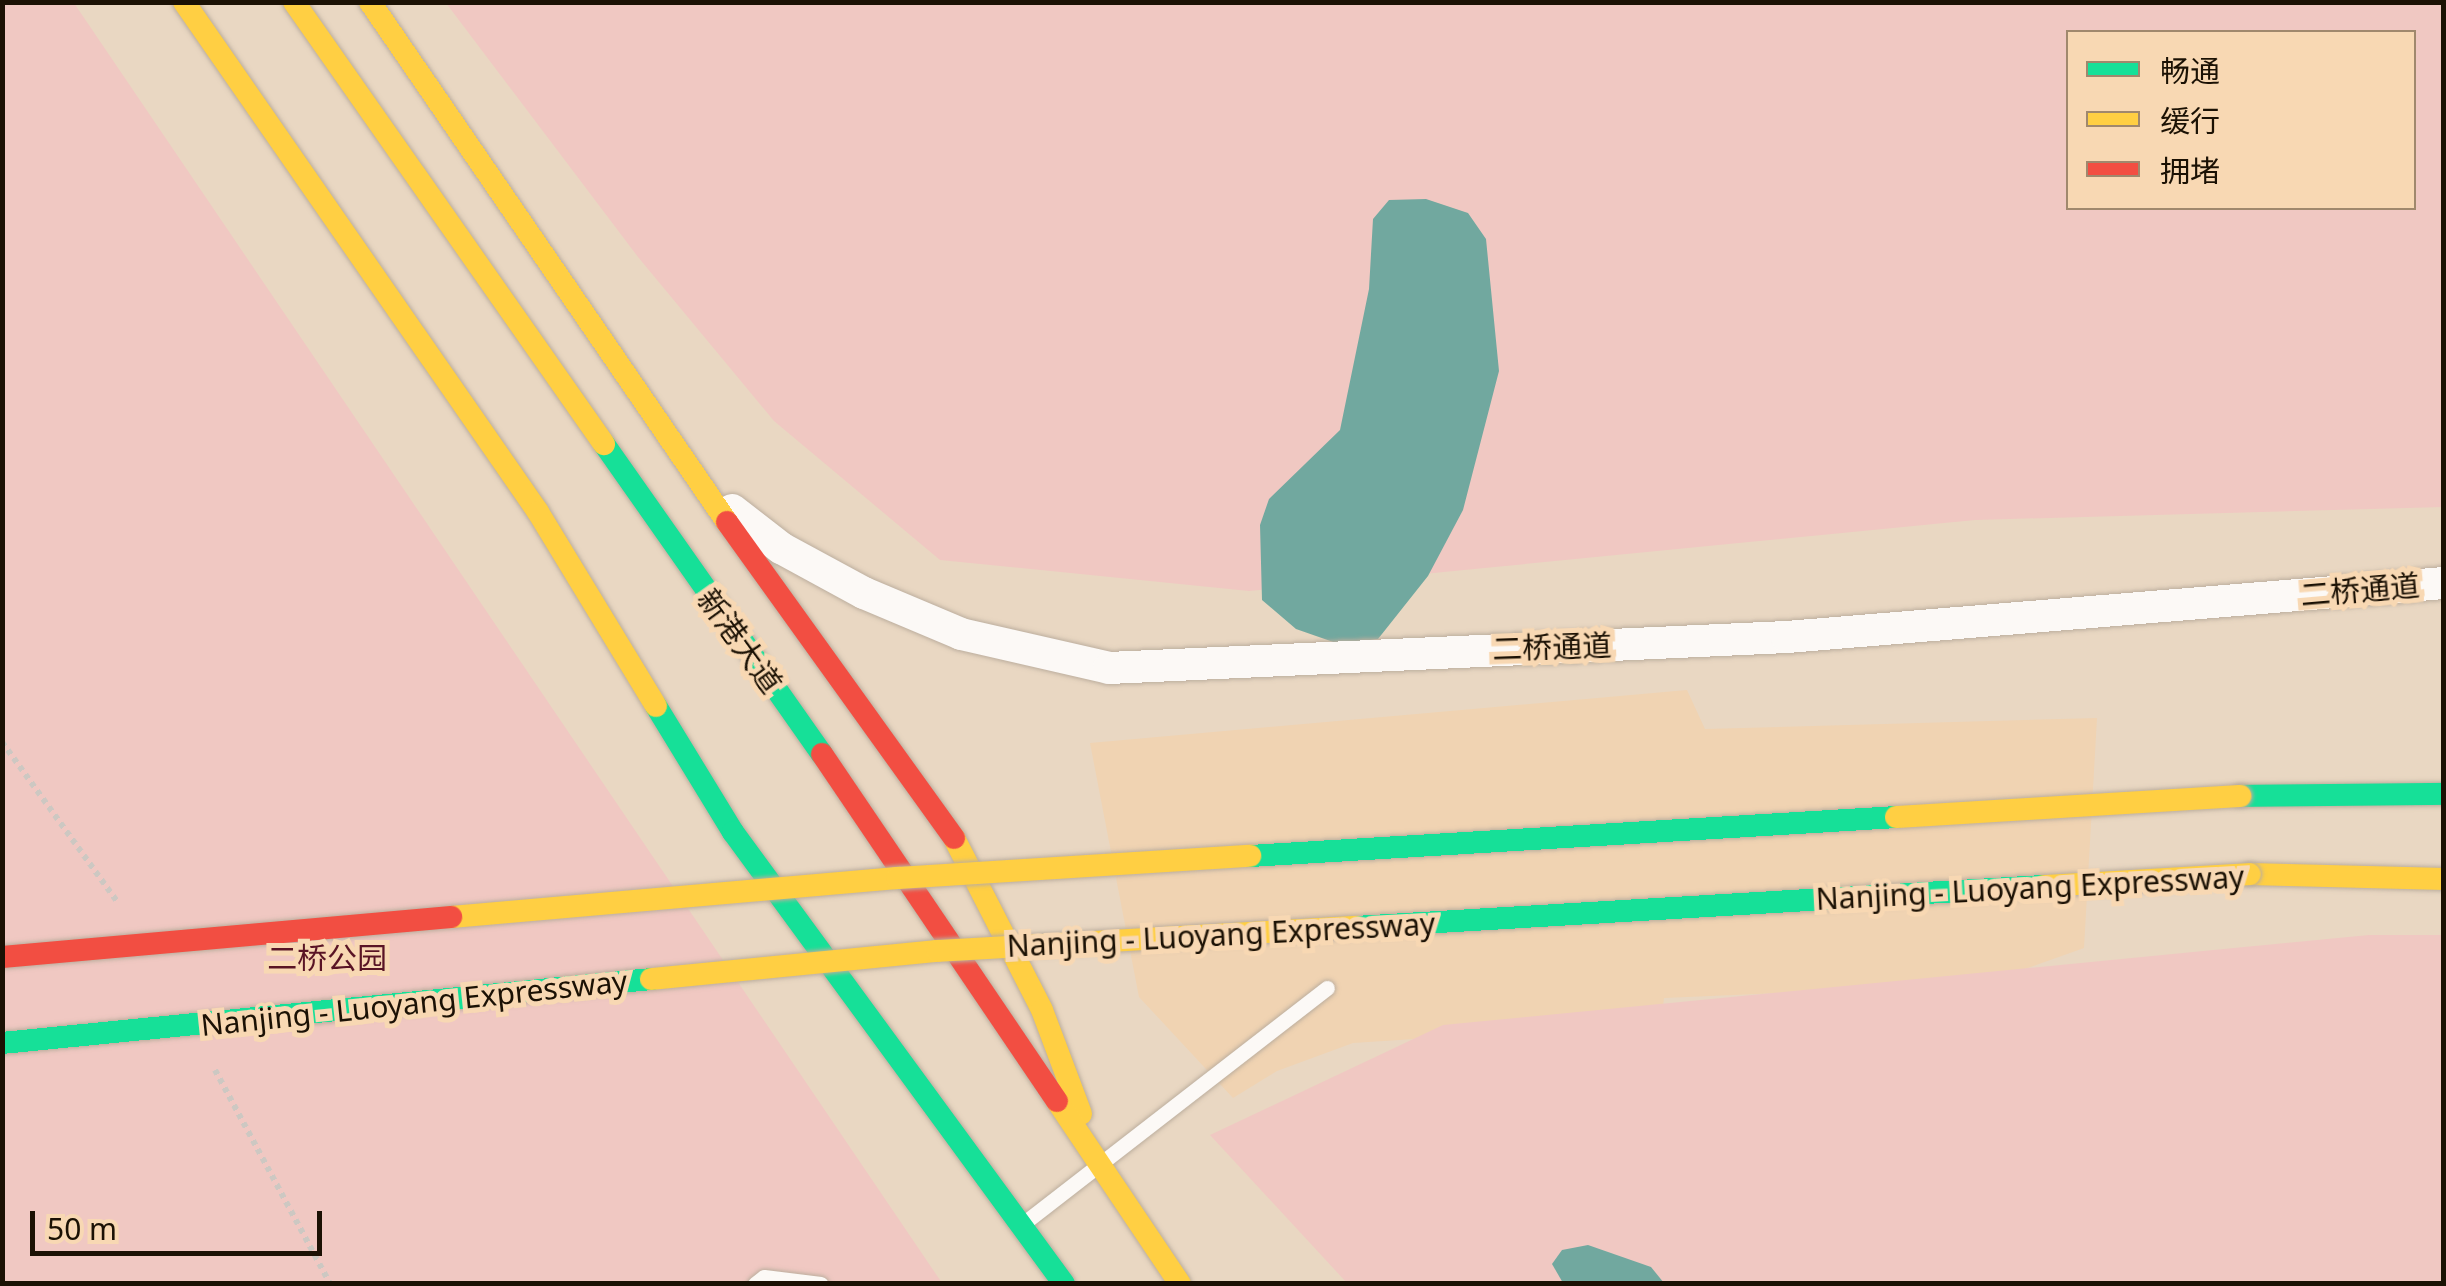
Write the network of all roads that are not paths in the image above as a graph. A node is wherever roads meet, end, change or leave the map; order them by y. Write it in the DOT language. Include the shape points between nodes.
graph roads {
  1 [pos="184,2"];
  2 [pos="294,2"];
  3 [pos="370,2"];
  4 [pos="702,487"];
  5 [pos="2444,583"];
  6 [pos="2444,794"];
  7 [pos="2444,879"];
  8 [pos="2,957"];
  9 [pos="1328,988"];
  10 [pos="2,1043"];
  11 [pos="1101,1168"];
  12 [pos="1022,1224"];
  13 [pos="754,1284"];
  14 [pos="821,1284"];
  15 [pos="1064,1284"];
  16 [pos="1180,1284"];
  1 -- 12 [label="main road" via="538,512 733,832"];
  2 -- 11 [label="main road, 新港大道" via="847,790"];
  3 -- 4 [label="main road"];
  4 -- 5 [label="street, 二桥通道" via="781,548 864,592 961,634 1109,668 1787,637"];
  4 -- 11 [label="main road" via="948,823 1042,1010"];
  6 -- 8 [label="main road, bridge" via="2240,796 897,878"];
  7 -- 10 [label="main road, Nanjing - Luoyang Expressway, bridge" via="2250,874 937,951"];
  9 -- 11 [label="lane"];
  11 -- 12 [label="lane"];
  11 -- 16 [label="main road, 新港大道"];
  12 -- 15 [label="main road"];
  13 -- 14 [label="lane" via="764,1278"];
}
